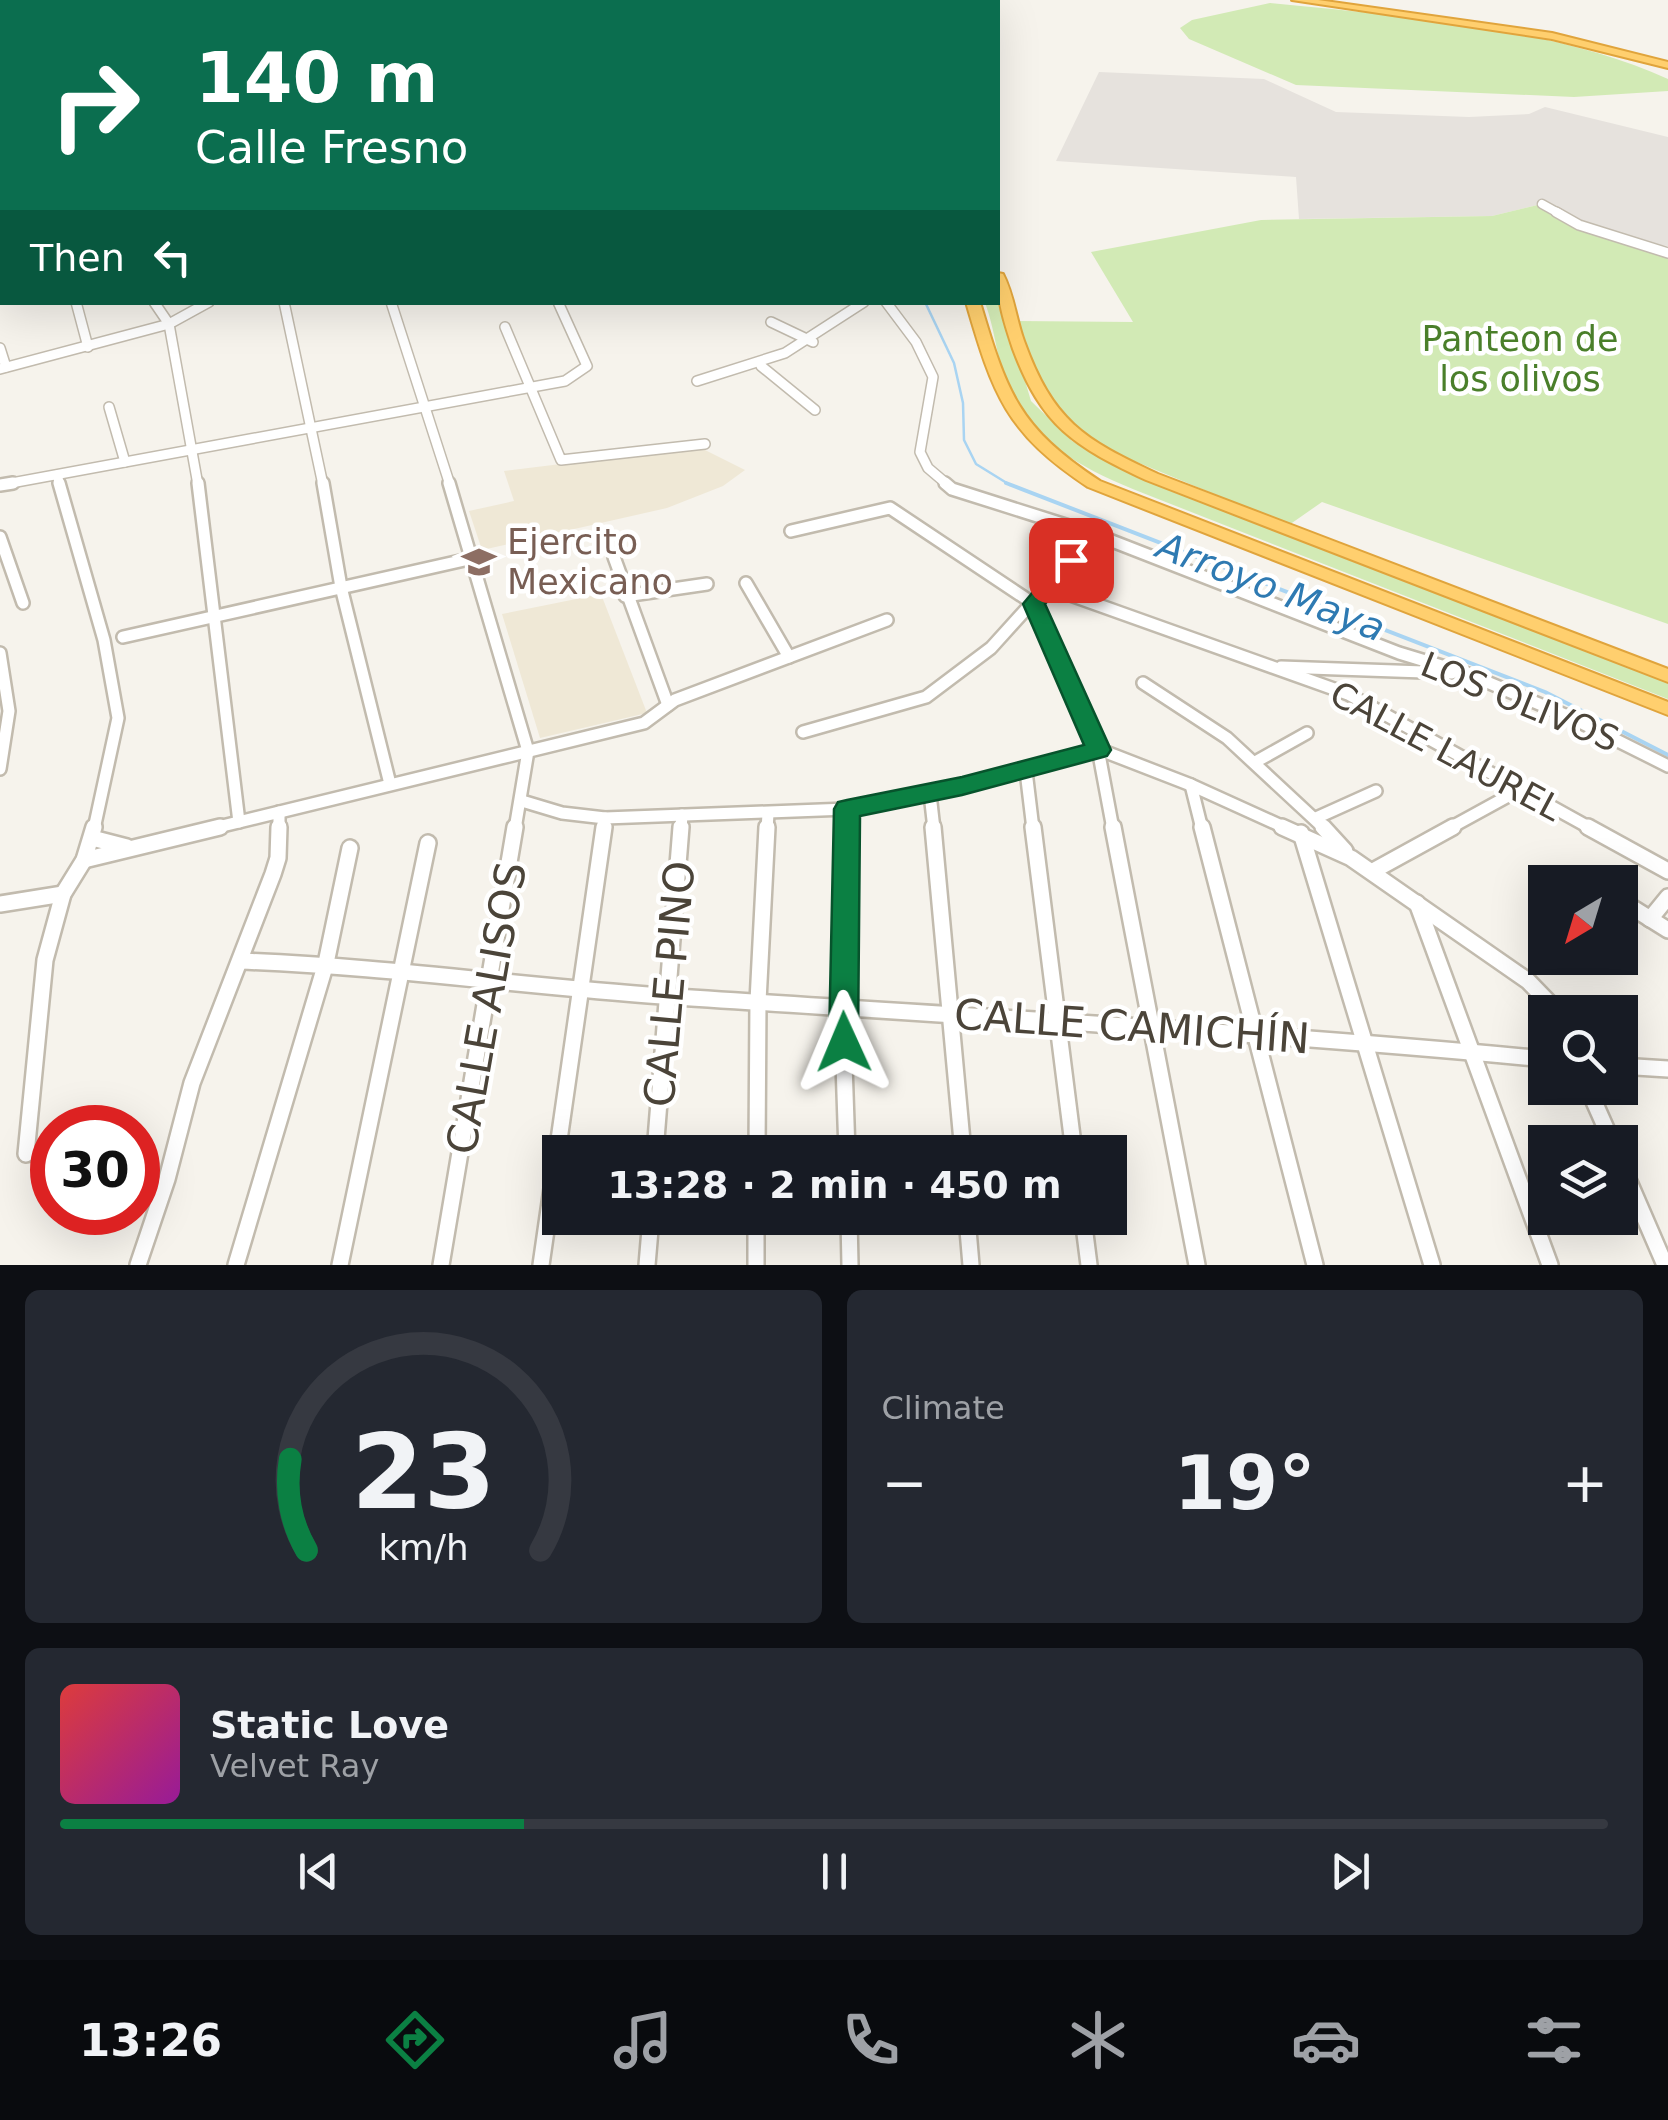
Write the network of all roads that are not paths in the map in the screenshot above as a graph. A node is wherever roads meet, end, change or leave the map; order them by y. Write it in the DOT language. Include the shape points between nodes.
graph roads {
  1 [pos="1297,0"];
  2 [pos="1331,0"];
  3 [pos="1668,62"];
  4 [pos="1542,204"];
  5 [pos="1668,253"];
  6 [pos="1000,283"];
  7 [pos="77,305"];
  8 [pos="156,305"];
  9 [pos="180,305"];
  10 [pos="204,305"];
  11 [pos="285,305"];
  12 [pos="392,305"];
  13 [pos="559,305"];
  14 [pos="857,305"];
  15 [pos="888,305"];
  16 [pos="974,305"];
  17 [pos="182,318"];
  18 [pos="771,322"];
  19 [pos="169,324"];
  20 [pos="505,327"];
  21 [pos="813,342"];
  22 [pos="88,346"];
  23 [pos="0,348"];
  24 [pos="760,366"];
  25 [pos="3,368"];
  26 [pos="697,381"];
  27 [pos="530,388"];
  28 [pos="110,406"];
  29 [pos="427,408"];
  30 [pos="815,410"];
  31 [pos="313,429"];
  32 [pos="705,444"];
  33 [pos="194,450"];
  34 [pos="125,462"];
  35 [pos="57,475"];
  36 [pos="0,485"];
  37 [pos="791,531"];
  38 [pos="1094,534"];
  39 [pos="0,536"];
  40 [pos="614,557"];
  41 [pos="469,558"];
  42 [pos="746,583"];
  43 [pos="707,584"];
  44 [pos="342,587"];
  45 [pos="1048,588"];
  46 [pos="625,596"];
  47 [pos="23,604"];
  48 [pos="1034,604"];
  49 [pos="213,614"];
  50 [pos="887,620"];
  51 [pos="123,636"];
  52 [pos="0,653"];
  53 [pos="789,657"];
  54 [pos="1266,666"];
  55 [pos="1468,674"];
  56 [pos="1668,676"];
  57 [pos="1142,682"];
  58 [pos="668,705"];
  59 [pos="1668,709"];
  60 [pos="803,732"];
  61 [pos="1308,733"];
  62 [pos="1098,750"];
  63 [pos="528,751"];
  64 [pos="1257,760"];
  65 [pos="1668,766"];
  66 [pos="0,769"];
  67 [pos="1026,771"];
  68 [pos="390,784"];
  69 [pos="1191,785"];
  70 [pos="1521,789"];
  71 [pos="1376,791"];
  72 [pos="930,794"];
  73 [pos="522,801"];
  74 [pos="847,809"];
  75 [pos="279,812"];
  76 [pos="768,814"];
  77 [pos="682,816"];
  78 [pos="604,818"];
  79 [pos="1316,818"];
  80 [pos="239,822"];
  81 [pos="1300,833"];
  82 [pos="92,838"];
  83 [pos="428,844"];
  84 [pos="131,848"];
  85 [pos="350,848"];
  86 [pos="1352,858"];
  87 [pos="84,860"];
  88 [pos="1668,870"];
  89 [pos="1373,871"];
  90 [pos="64,894"];
  91 [pos="1668,897"];
  92 [pos="1416,902"];
  93 [pos="0,904"];
  94 [pos="1638,912"];
  95 [pos="1650,920"];
  96 [pos="1668,930"];
  97 [pos="240,961"];
  98 [pos="326,963"];
  99 [pos="404,972"];
  100 [pos="491,982"];
  101 [pos="579,990"];
  102 [pos="666,995"];
  103 [pos="1542,995"];
  104 [pos="758,1002"];
  105 [pos="842,1005"];
  106 [pos="953,1012"];
  107 [pos="1057,1018"];
  108 [pos="1149,1026"];
  109 [pos="1254,1036"];
  110 [pos="1363,1043"];
  111 [pos="1470,1052"];
  112 [pos="1528,1058"];
  113 [pos="1638,1067"];
  114 [pos="1668,1069"];
  115 [pos="656,1135"];
  116 [pos="757,1135"];
  117 [pos="846,1135"];
  118 [pos="962,1135"];
  119 [pos="1072,1135"];
  120 [pos="26,1154"];
  121 [pos="1638,1203"];
  122 [pos="649,1235"];
  123 [pos="756,1235"];
  124 [pos="849,1235"];
  125 [pos="969,1235"];
  126 [pos="1085,1235"];
  127 [pos="138,1265"];
  128 [pos="236,1265"];
  129 [pos="340,1265"];
  130 [pos="440,1265"];
  131 [pos="541,1265"];
  132 [pos="647,1265"];
  133 [pos="756,1265"];
  134 [pos="850,1265"];
  135 [pos="971,1265"];
  136 [pos="1089,1265"];
  137 [pos="1197,1265"];
  138 [pos="1315,1265"];
  139 [pos="1432,1265"];
  140 [pos="1550,1265"];
  141 [pos="1665,1265"];
  1 -- 3 [label="highway" via="1552,36"];
  2 -- 3 [label="highway" via="1554,33"];
  4 -- 5 [label="street" via="1580,225"];
  6 -- 56 [label="highway" via="1033,387 1052,415 1092,448"];
  7 -- 22 [label="street"];
  8 -- 19 [label="street"];
  9 -- 17 [label="street"];
  10 -- 17 [label="street"];
  11 -- 31 [label="street"];
  12 -- 29 [label="street"];
  13 -- 27 [label="street" via="586,366 579,375"];
  14 -- 21 [label="street"];
  15 -- 38 [label="street, LOS OLIVOS" via="933,377 920,452 937,479 961,493"];
  16 -- 59 [label="highway" via="1009,409 1028,436 1094,484"];
  17 -- 19 [label="street"];
  18 -- 21 [label="street"];
  19 -- 22 [label="street"];
  19 -- 33 [label="street"];
  20 -- 27 [label="street"];
  21 -- 24 [label="street"];
  22 -- 25 [label="street"];
  23 -- 25 [label="street"];
  24 -- 26 [label="street"];
  24 -- 30 [label="street"];
  27 -- 29 [label="street"];
  27 -- 32 [label="street" via="562,460"];
  28 -- 34 [label="street"];
  29 -- 31 [label="street"];
  29 -- 41 [label="street"];
  31 -- 33 [label="street"];
  31 -- 44 [label="street"];
  33 -- 34 [label="street"];
  33 -- 49 [label="street"];
  34 -- 35 [label="street"];
  35 -- 36 [label="street"];
  35 -- 82 [label="street" via="104,640 118,718"];
  37 -- 48 [label="street" via="890,508"];
  38 -- 45 [label="street"];
  38 -- 55 [label="street, LOS OLIVOS"];
  39 -- 47 [label="street"];
  40 -- 46 [label="street"];
  41 -- 44 [label="street"];
  41 -- 63 [label="street"];
  42 -- 53 [label="street"];
  43 -- 46 [label="street"];
  44 -- 49 [label="street"];
  44 -- 68 [label="street"];
  45 -- 48 [label="street"];
  45 -- 54 [label="street, CALLE LAUREL"];
  46 -- 58 [label="street"];
  48 -- 60 [label="street" via="991,648 926,696"];
  48 -- 62 [label="street"];
  49 -- 51 [label="street"];
  49 -- 80 [label="street"];
  50 -- 53 [label="street"];
  52 -- 66 [label="street" via="11,707"];
  53 -- 58 [label="street"];
  54 -- 55 [label="street"];
  54 -- 70 [label="street, CALLE LAUREL" via="1348,694"];
  55 -- 65 [label="street, LOS OLIVOS"];
  57 -- 64 [label="street" via="1206,719"];
  58 -- 63 [label="street" via="644,724"];
  61 -- 64 [label="street"];
  62 -- 67 [label="street"];
  62 -- 69 [label="street"];
  62 -- 108 [label="street"];
  63 -- 68 [label="street"];
  63 -- 73 [label="street, CALLE ALISOS"];
  64 -- 79 [label="street"];
  67 -- 72 [label="street"];
  67 -- 107 [label="street"];
  68 -- 75 [label="street"];
  69 -- 81 [label="street"];
  69 -- 109 [label="street"];
  70 -- 88 [label="street, CALLE LAUREL"];
  70 -- 89 [label="street"];
  71 -- 79 [label="street"];
  72 -- 74 [label="street"];
  72 -- 106 [label="street"];
  73 -- 78 [label="street"];
  73 -- 100 [label="street, CALLE ALISOS"];
  74 -- 76 [label="street"];
  74 -- 105 [label="street"];
  75 -- 80 [label="street"];
  75 -- 97 [label="street" via="278,858"];
  76 -- 77 [label="street"];
  76 -- 104 [label="street"];
  77 -- 78 [label="street"];
  77 -- 102 [label="street, CALLE PINO"];
  78 -- 101 [label="street"];
  79 -- 86 [label="street"];
  80 -- 84 [label="street"];
  81 -- 86 [label="street"];
  81 -- 110 [label="street"];
  82 -- 84 [label="street"];
  82 -- 87 [label="street"];
  83 -- 99 [label="street"];
  84 -- 87 [label="street"];
  85 -- 98 [label="street"];
  86 -- 89 [label="street"];
  87 -- 90 [label="street"];
  89 -- 92 [label="street"];
  90 -- 93 [label="street"];
  90 -- 120 [label="street" via="45,960"];
  91 -- 95 [label="street"];
  92 -- 103 [label="street"];
  92 -- 111 [label="street"];
  94 -- 95 [label="street"];
  95 -- 96 [label="street"];
  97 -- 98 [label="street, CALLE CAMICHÍN"];
  97 -- 127 [label="street" via="192,1083"];
  98 -- 99 [label="street, CALLE CAMICHÍN"];
  98 -- 128 [label="street"];
  99 -- 100 [label="street, CALLE CAMICHÍN"];
  99 -- 129 [label="street"];
  100 -- 101 [label="street, CALLE CAMICHÍN"];
  100 -- 130 [label="street, CALLE ALISOS"];
  101 -- 102 [label="street, CALLE CAMICHÍN"];
  101 -- 131 [label="street"];
  102 -- 104 [label="street, CALLE CAMICHÍN"];
  102 -- 115 [label="street, CALLE PINO"];
  104 -- 105 [label="street, CALLE CAMICHÍN"];
  104 -- 116 [label="street"];
  105 -- 106 [label="street, CALLE CAMICHÍN"];
  105 -- 117 [label="street"];
  106 -- 107 [label="street, CALLE CAMICHÍN"];
  106 -- 118 [label="street"];
  107 -- 108 [label="street, CALLE CAMICHÍN"];
  107 -- 119 [label="street"];
  108 -- 109 [label="street, CALLE CAMICHÍN"];
  108 -- 137 [label="street"];
  109 -- 110 [label="street, CALLE CAMICHÍN"];
  109 -- 138 [label="street"];
  110 -- 111 [label="street, CALLE CAMICHÍN"];
  110 -- 139 [label="street"];
  111 -- 112 [label="street, CALLE CAMICHÍN"];
  111 -- 140 [label="street"];
  113 -- 114 [label="street"];
  121 -- 141 [label="street"];
  122 -- 132 [label="street"];
  123 -- 133 [label="street"];
  124 -- 134 [label="street"];
  125 -- 135 [label="street"];
  126 -- 136 [label="street"];
}
